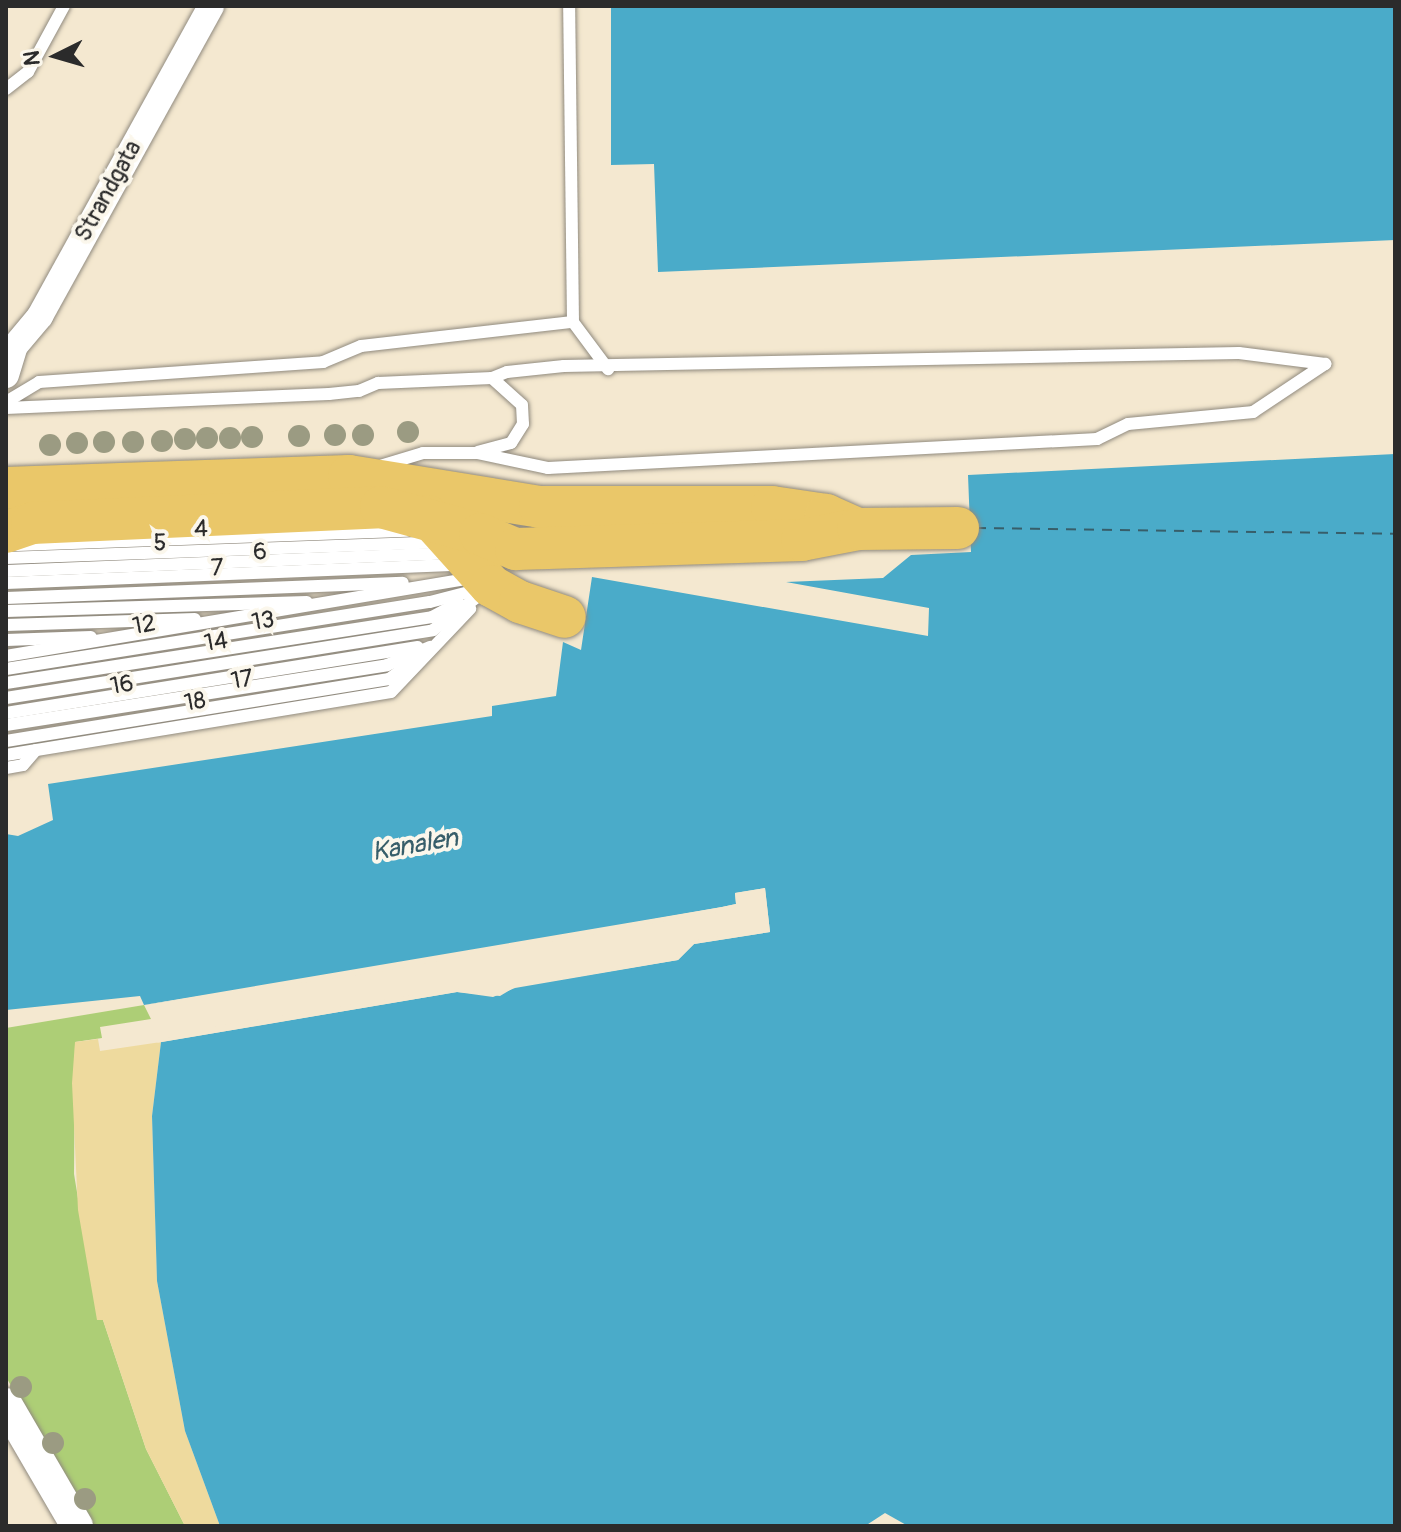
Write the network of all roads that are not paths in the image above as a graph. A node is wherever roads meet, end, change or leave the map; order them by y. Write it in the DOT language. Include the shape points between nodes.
graph roads {
  1 [pos="64,6"];
  2 [pos="211,6"];
  3 [pos="569,6"];
  4 [pos="6,89"];
  5 [pos="573,322"];
  6 [pos="608,369"];
  7 [pos="6,375"];
  8 [pos="492,378"];
  9 [pos="6,405"];
  10 [pos="477,453"];
  11 [pos="349,476"];
  12 [pos="397,482"];
  13 [pos="6,488"];
  14 [pos="368,527"];
  15 [pos="958,528"];
  16 [pos="858,529"];
  17 [pos="6,533"];
  18 [pos="6,546"];
  19 [pos="6,558"];
  20 [pos="470,558"];
  21 [pos="6,571"];
  22 [pos="6,583"];
  23 [pos="6,598"];
  24 [pos="352,600"];
  25 [pos="6,611"];
  26 [pos="565,617"];
  27 [pos="249,618"];
  28 [pos="433,623"];
  29 [pos="6,625"];
  30 [pos="140,635"];
  31 [pos="6,640"];
  32 [pos="437,645"];
  33 [pos="6,656"];
  34 [pos="6,669"];
  35 [pos="388,672"];
  36 [pos="6,683"];
  37 [pos="6,698"];
  38 [pos="6,713"];
  39 [pos="6,725"];
  40 [pos="6,741"];
  41 [pos="36,750"];
  42 [pos="6,755"];
  43 [pos="23,765"];
  44 [pos="6,768"];
  45 [pos="6,780"];
  46 [pos="6,1404"];
  47 [pos="14,1437"];
  48 [pos="77,1526"];
  1 -- 4 [label="lane" via="28,72"];
  2 -- 7 [label="street, Strandgata" via="40,316 15,346"];
  3 -- 5 [label="lane"];
  5 -- 6 [label="lane"];
  5 -- 9 [label="lane" via="361,346 323,362 39,382"];
  6 -- 8 [label="lane" via="564,366"];
  6 -- 10 [label="lane" via="1239,353 1325,364 1253,412 1128,424 1097,439 548,468"];
  8 -- 9 [label="lane" via="378,383 329,394"];
  8 -- 10 [label="lane" via="522,405 523,424 511,443"];
  10 -- 11 [label="lane" via="423,453"];
  11 -- 12 [label="highway"];
  11 -- 13 [label="highway"];
  12 -- 16 [label="highway" via="540,507 772,507 826,515"];
  12 -- 20 [label="highway"];
  14 -- 17 [label="lane"];
  14 -- 18 [label="lane"];
  14 -- 20 [label="lane"];
  15 -- 16 [label="highway"];
  16 -- 20 [label="highway" via="802,540"];
  17 -- 20 [label="highway" via="32,523 381,507"];
  19 -- 20 [label="lane, 4" via="398,544"];
  20 -- 21 [label="lane, 5"];
  20 -- 22 [label="lane, 6"];
  20 -- 23 [label="lane, 7"];
  20 -- 24 [label="lane"];
  20 -- 26 [label="highway"];
  20 -- 28 [label="lane"];
  20 -- 32 [label="lane"];
  20 -- 34 [label="lane, 12" via="430,602"];
  24 -- 25 [label="lane"];
  24 -- 27 [label="lane"];
  27 -- 29 [label="lane"];
  27 -- 30 [label="lane"];
  28 -- 36 [label="lane, 13"];
  28 -- 37 [label="lane, 14"];
  30 -- 31 [label="lane"];
  30 -- 33 [label="lane"];
  32 -- 35 [label="lane"];
  32 -- 35 [label="lane"];
  35 -- 38 [label="lane"];
  35 -- 39 [label="lane, 16"];
  35 -- 40 [label="lane, 17"];
  35 -- 41 [label="lane, 18"];
  41 -- 42 [label="lane, 18"];
  41 -- 43 [label="lane"];
  43 -- 44 [label="lane"];
  43 -- 45 [label="lane"];
  46 -- 47 [label="street"];
  47 -- 48 [label="street"];
}
